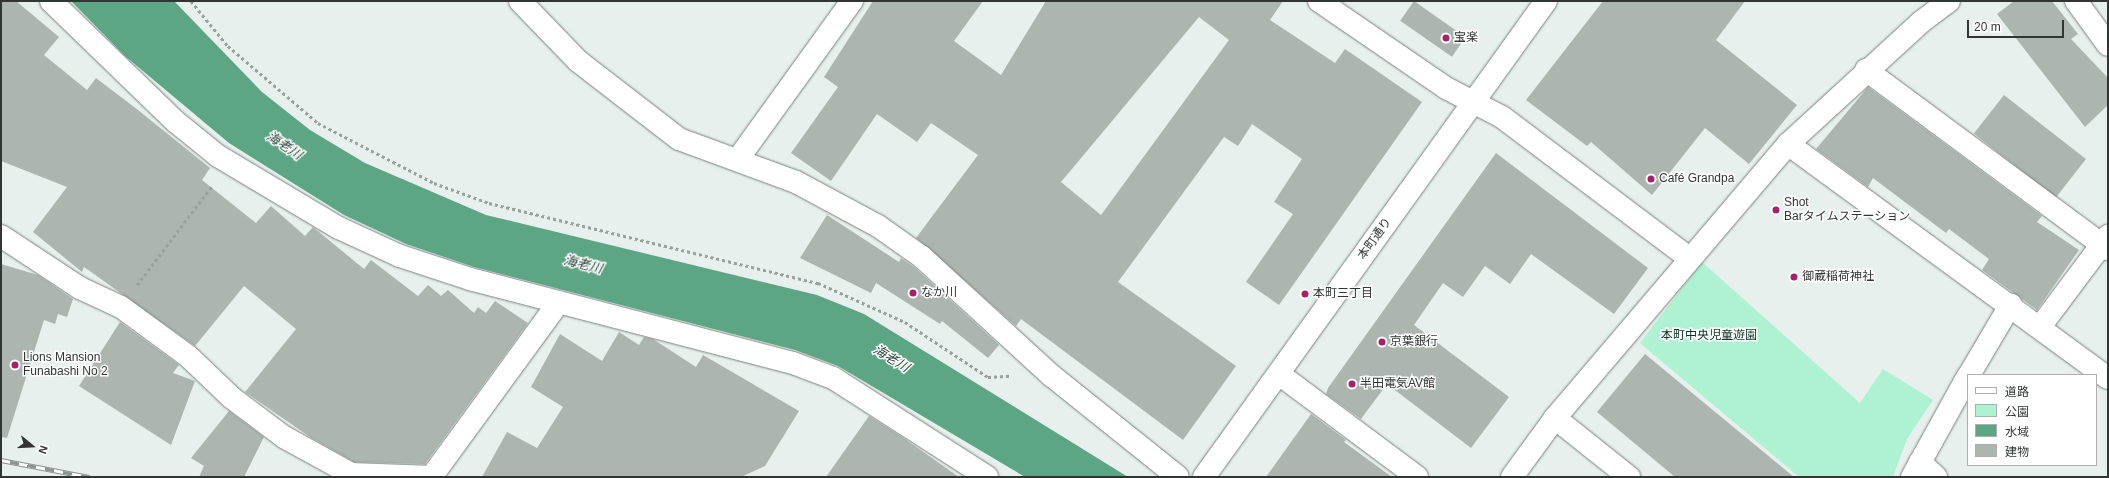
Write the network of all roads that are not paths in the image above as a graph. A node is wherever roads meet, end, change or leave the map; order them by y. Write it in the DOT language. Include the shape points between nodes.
graph roads {
  1 [pos="51,1"];
  2 [pos="520,1"];
  3 [pos="852,1"];
  4 [pos="1319,1"];
  5 [pos="1546,1"];
  6 [pos="1949,1"];
  7 [pos="2076,1"];
  8 [pos="2108,45"];
  9 [pos="1866,70"];
  10 [pos="1473,102"];
  11 [pos="1788,144"];
  12 [pos="738,159"];
  13 [pos="1,236"];
  14 [pos="2106,243"];
  15 [pos="1690,258"];
  16 [pos="559,302"];
  17 [pos="2011,304"];
  18 [pos="2040,327"];
  19 [pos="1279,374"];
  20 [pos="1969,374"];
  21 [pos="1967,378"];
  22 [pos="2108,378"];
  23 [pos="1555,418"];
  24 [pos="1916,469"];
  25 [pos="433,476"];
  26 [pos="987,477"];
  27 [pos="1178,477"];
  28 [pos="1204,477"];
  29 [pos="1417,477"];
  30 [pos="1512,477"];
  31 [pos="1630,477"];
  32 [pos="1936,477"];
  1 -- 16 [label="street" via="176,122 230,163 339,228 400,256"];
  2 -- 12 [label="street" via="578,61 623,99 679,139"];
  3 -- 12 [label="street"];
  4 -- 10 [label="street" via="1446,88"];
  5 -- 10 [label="street, 本町通り"];
  6 -- 9 [label="street"];
  7 -- 8 [label="street"];
  9 -- 11 [label="street"];
  9 -- 14 [label="street"];
  10 -- 15 [label="street" via="1502,117"];
  10 -- 19 [label="street, 本町通り"];
  11 -- 15 [label="street"];
  11 -- 17 [label="street"];
  12 -- 27 [label="street" via="796,182 884,230 922,257 1052,376"];
  13 -- 25 [label="street" via="80,288 121,307 189,357 232,398 297,445 352,474"];
  14 -- 18 [label="street"];
  15 -- 23 [label="street"];
  16 -- 25 [label="street"];
  16 -- 26 [label="street" via="793,363 834,378"];
  17 -- 18 [label="street"];
  17 -- 20 [label="street"];
  18 -- 22 [label="street"];
  19 -- 28 [label="street, 本町通り"];
  19 -- 29 [label="street"];
  21 -- 24 [label="street"];
  23 -- 30 [label="street"];
  23 -- 31 [label="street"];
  24 -- 32 [label="street"];
}
